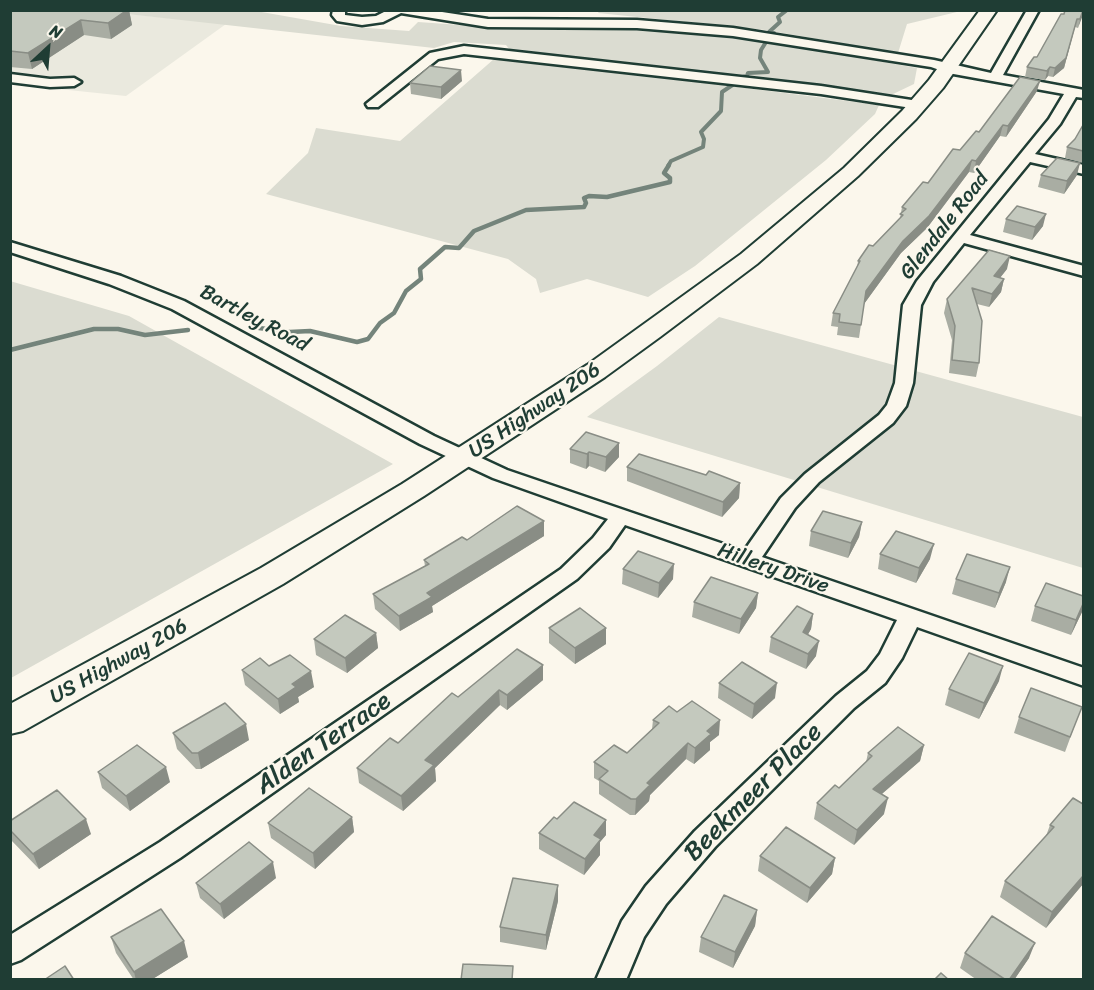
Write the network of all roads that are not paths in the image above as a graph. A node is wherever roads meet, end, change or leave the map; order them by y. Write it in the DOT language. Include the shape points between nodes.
graph roads {
  1 [pos="339,10"];
  2 [pos="398,10"];
  3 [pos="403,10"];
  4 [pos="989,10"];
  5 [pos="1033,10"];
  6 [pos="578,16"];
  7 [pos="948,69"];
  8 [pos="10,78"];
  9 [pos="995,78"];
  10 [pos="74,82"];
  11 [pos="1078,93"];
  12 [pos="373,104"];
  13 [pos="918,105"];
  14 [pos="1028,157"];
  15 [pos="1083,170"];
  16 [pos="962,238"];
  17 [pos="10,246"];
  18 [pos="1083,271"];
  19 [pos="464,458"];
  20 [pos="621,516"];
  21 [pos="748,561"];
  22 [pos="910,617"];
  23 [pos="1083,677"];
  24 [pos="10,721"];
  25 [pos="10,951"];
  26 [pos="611,980"];
  1 -- 2 [label="street" via="341,18 362,21 380,19"];
  3 -- 6 [label="street" via="488,23"];
  4 -- 7 [label="highway, US Highway 206"];
  5 -- 9 [label="street"];
  6 -- 7 [label="street" via="733,32 915,63 930,69"];
  7 -- 9 [label="street"];
  7 -- 13 [label="highway, US Highway 206"];
  8 -- 10 [label="street"];
  9 -- 11 [label="street"];
  11 -- 14 [label="street, Glendale Road"];
  12 -- 13 [label="street" via="434,56 464,50 821,90"];
  13 -- 19 [label="highway, US Highway 206" via="851,172 749,259 614,358"];
  14 -- 15 [label="street"];
  14 -- 16 [label="street, Glendale Road"];
  16 -- 18 [label="street"];
  16 -- 21 [label="street, Glendale Road" via="926,281 912,305 904,383 896,406 886,419 812,477 789,502"];
  17 -- 19 [label="street, Bartley Road" via="115,280 178,306"];
  19 -- 20 [label="street, Hillery Drive"];
  19 -- 24 [label="highway, US Highway 206" via="272,576"];
  20 -- 21 [label="street, Hillery Drive"];
  20 -- 25 [label="street, Alden Terrace" via="602,543 569,574 180,843"];
  21 -- 22 [label="street, Hillery Drive"];
  22 -- 23 [label="street, Hillery Drive"];
  22 -- 26 [label="street, Beekmeer Place" via="876,677 845,702 705,839 656,895 632,930"];
}
